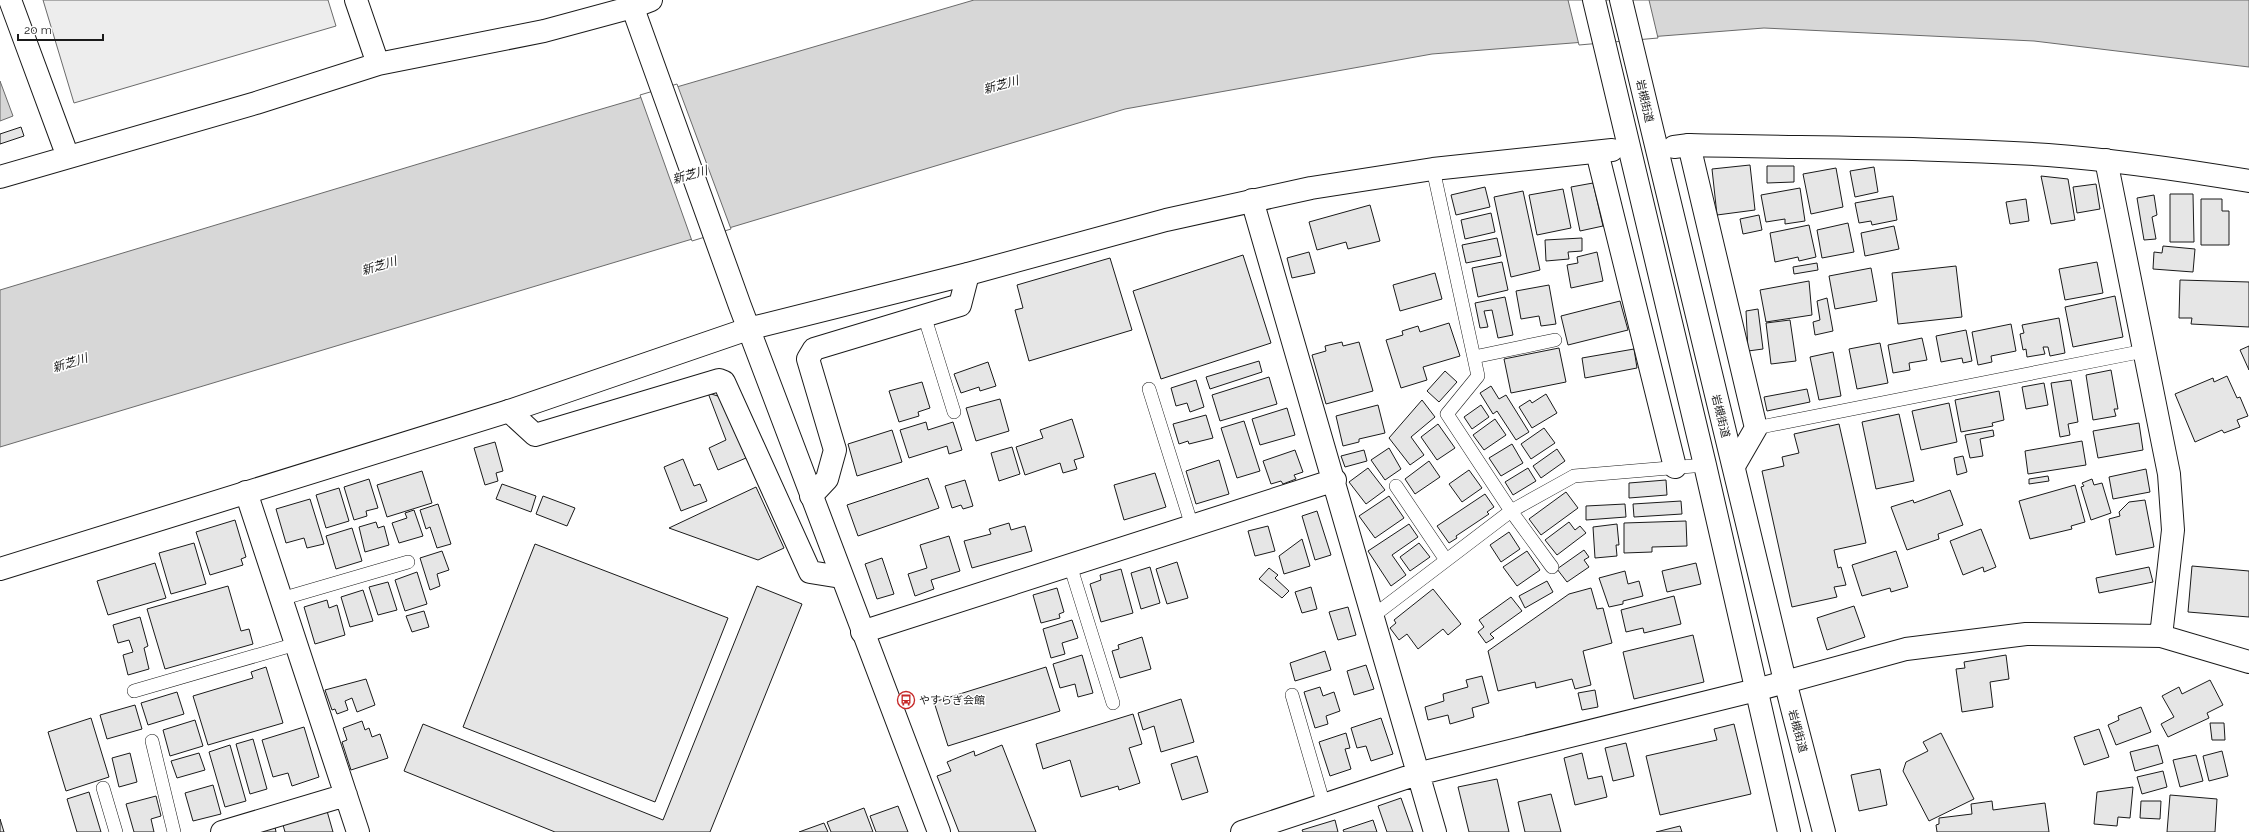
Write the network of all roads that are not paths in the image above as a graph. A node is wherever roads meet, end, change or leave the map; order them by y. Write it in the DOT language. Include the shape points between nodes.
graph roads {
  1 [pos="10,0"];
  2 [pos="356,0"];
  3 [pos="1594,0"];
  4 [pos="1621,0"];
  5 [pos="638,8"];
  6 [pos="378,64"];
  7 [pos="68,156"];
  8 [pos="2106,160"];
  9 [pos="1433,169"];
  10 [pos="0,177"];
  11 [pos="2249,182"];
  12 [pos="1252,200"];
  13 [pos="968,274"];
  14 [pos="924,315"];
  15 [pos="748,329"];
  16 [pos="1554,340"];
  17 [pos="2144,351"];
  18 [pos="1474,357"];
  19 [pos="1149,389"];
  20 [pos="509,411"];
  21 [pos="954,412"];
  22 [pos="1756,428"];
  23 [pos="1705,465"];
  24 [pos="1734,466"];
  25 [pos="1675,467"];
  26 [pos="1335,480"];
  27 [pos="1396,486"];
  28 [pos="246,492"];
  29 [pos="811,496"];
  30 [pos="1511,510"];
  31 [pos="1192,526"];
  32 [pos="1446,560"];
  33 [pos="408,562"];
  34 [pos="1070,565"];
  35 [pos="1552,567"];
  36 [pos="0,569"];
  37 [pos="841,577"];
  38 [pos="281,599"];
  39 [pos="1373,616"];
  40 [pos="862,632"];
  41 [pos="2161,636"];
  42 [pos="296,644"];
  43 [pos="2249,662"];
  44 [pos="1785,680"];
  45 [pos="1756,690"];
  46 [pos="134,691"];
  47 [pos="1292,695"];
  48 [pos="1113,704"];
  49 [pos="152,741"];
  50 [pos="1417,774"];
  51 [pos="103,788"];
  52 [pos="346,795"];
  53 [pos="1324,805"];
  54 [pos="116,832"];
  55 [pos="174,832"];
  56 [pos="222,832"];
  57 [pos="358,832"];
  58 [pos="938,832"];
  59 [pos="1242,832"];
  60 [pos="1435,832"];
  61 [pos="1789,832"];
  62 [pos="1824,832"];
  1 -- 7 [label="main road"];
  2 -- 6 [label="main road"];
  3 -- 23 [label="main road"];
  4 -- 24 [label="main road, 岩槻街道"];
  5 -- 6 [label="main road" via="544,31"];
  5 -- 15 [label="main road"];
  6 -- 7 [label="main road" via="256,103"];
  7 -- 10 [label="main road"];
  8 -- 11 [label="main road"];
  8 -- 17 [label="main road"];
  8 -- 22 [label="main road" via="2047,155 1905,150 1682,146"];
  9 -- 12 [label="main road"];
  9 -- 18 [label="lane"];
  9 -- 25 [label="main road" via="1605,151"];
  12 -- 13 [label="main road" via="1123,231"];
  12 -- 26 [label="main road"];
  13 -- 14 [label="main road" via="960,305"];
  13 -- 15 [label="main road"];
  14 -- 21 [label="lane"];
  14 -- 29 [label="main road" via="814,349 808,359 835,450 827,479"];
  15 -- 20 [label="main road"];
  15 -- 29 [label="main road"];
  16 -- 18 [label="lane"];
  17 -- 22 [label="lane"];
  17 -- 41 [label="main road" via="2169,474 2173,530"];
  18 -- 30 [label="lane" via="1478,376 1447,414"];
  19 -- 31 [label="lane"];
  20 -- 28 [label="main road"];
  20 -- 37 [label="main road" via="535,435 718,380 724,382 810,572"];
  22 -- 24 [label="main road"];
  23 -- 25 [label="lane"];
  23 -- 45 [label="main road"];
  24 -- 44 [label="main road, 岩槻街道"];
  25 -- 30 [label="lane" via="1574,476"];
  26 -- 31 [label="main road"];
  26 -- 39 [label="main road"];
  27 -- 32 [label="lane"];
  28 -- 36 [label="main road"];
  28 -- 38 [label="main road"];
  29 -- 37 [label="main road"];
  30 -- 32 [label="lane"];
  30 -- 35 [label="lane"];
  31 -- 34 [label="main road"];
  32 -- 39 [label="lane"];
  33 -- 38 [label="lane"];
  34 -- 40 [label="main road"];
  34 -- 48 [label="lane"];
  37 -- 40 [label="main road"];
  38 -- 42 [label="main road"];
  39 -- 50 [label="main road"];
  40 -- 58 [label="main road"];
  41 -- 43 [label="main road"];
  41 -- 44 [label="main road" via="2026,634 1906,649"];
  42 -- 46 [label="lane"];
  42 -- 52 [label="main road"];
  44 -- 45 [label="main road"];
  44 -- 62 [label="main road, 岩槻街道"];
  45 -- 50 [label="main road"];
  45 -- 61 [label="main road"];
  47 -- 53 [label="lane"];
  49 -- 55 [label="lane"];
  50 -- 53 [label="main road"];
  50 -- 60 [label="main road"];
  51 -- 54 [label="lane"];
  52 -- 56 [label="main road"];
  52 -- 57 [label="main road"];
  53 -- 59 [label="main road"];
}
